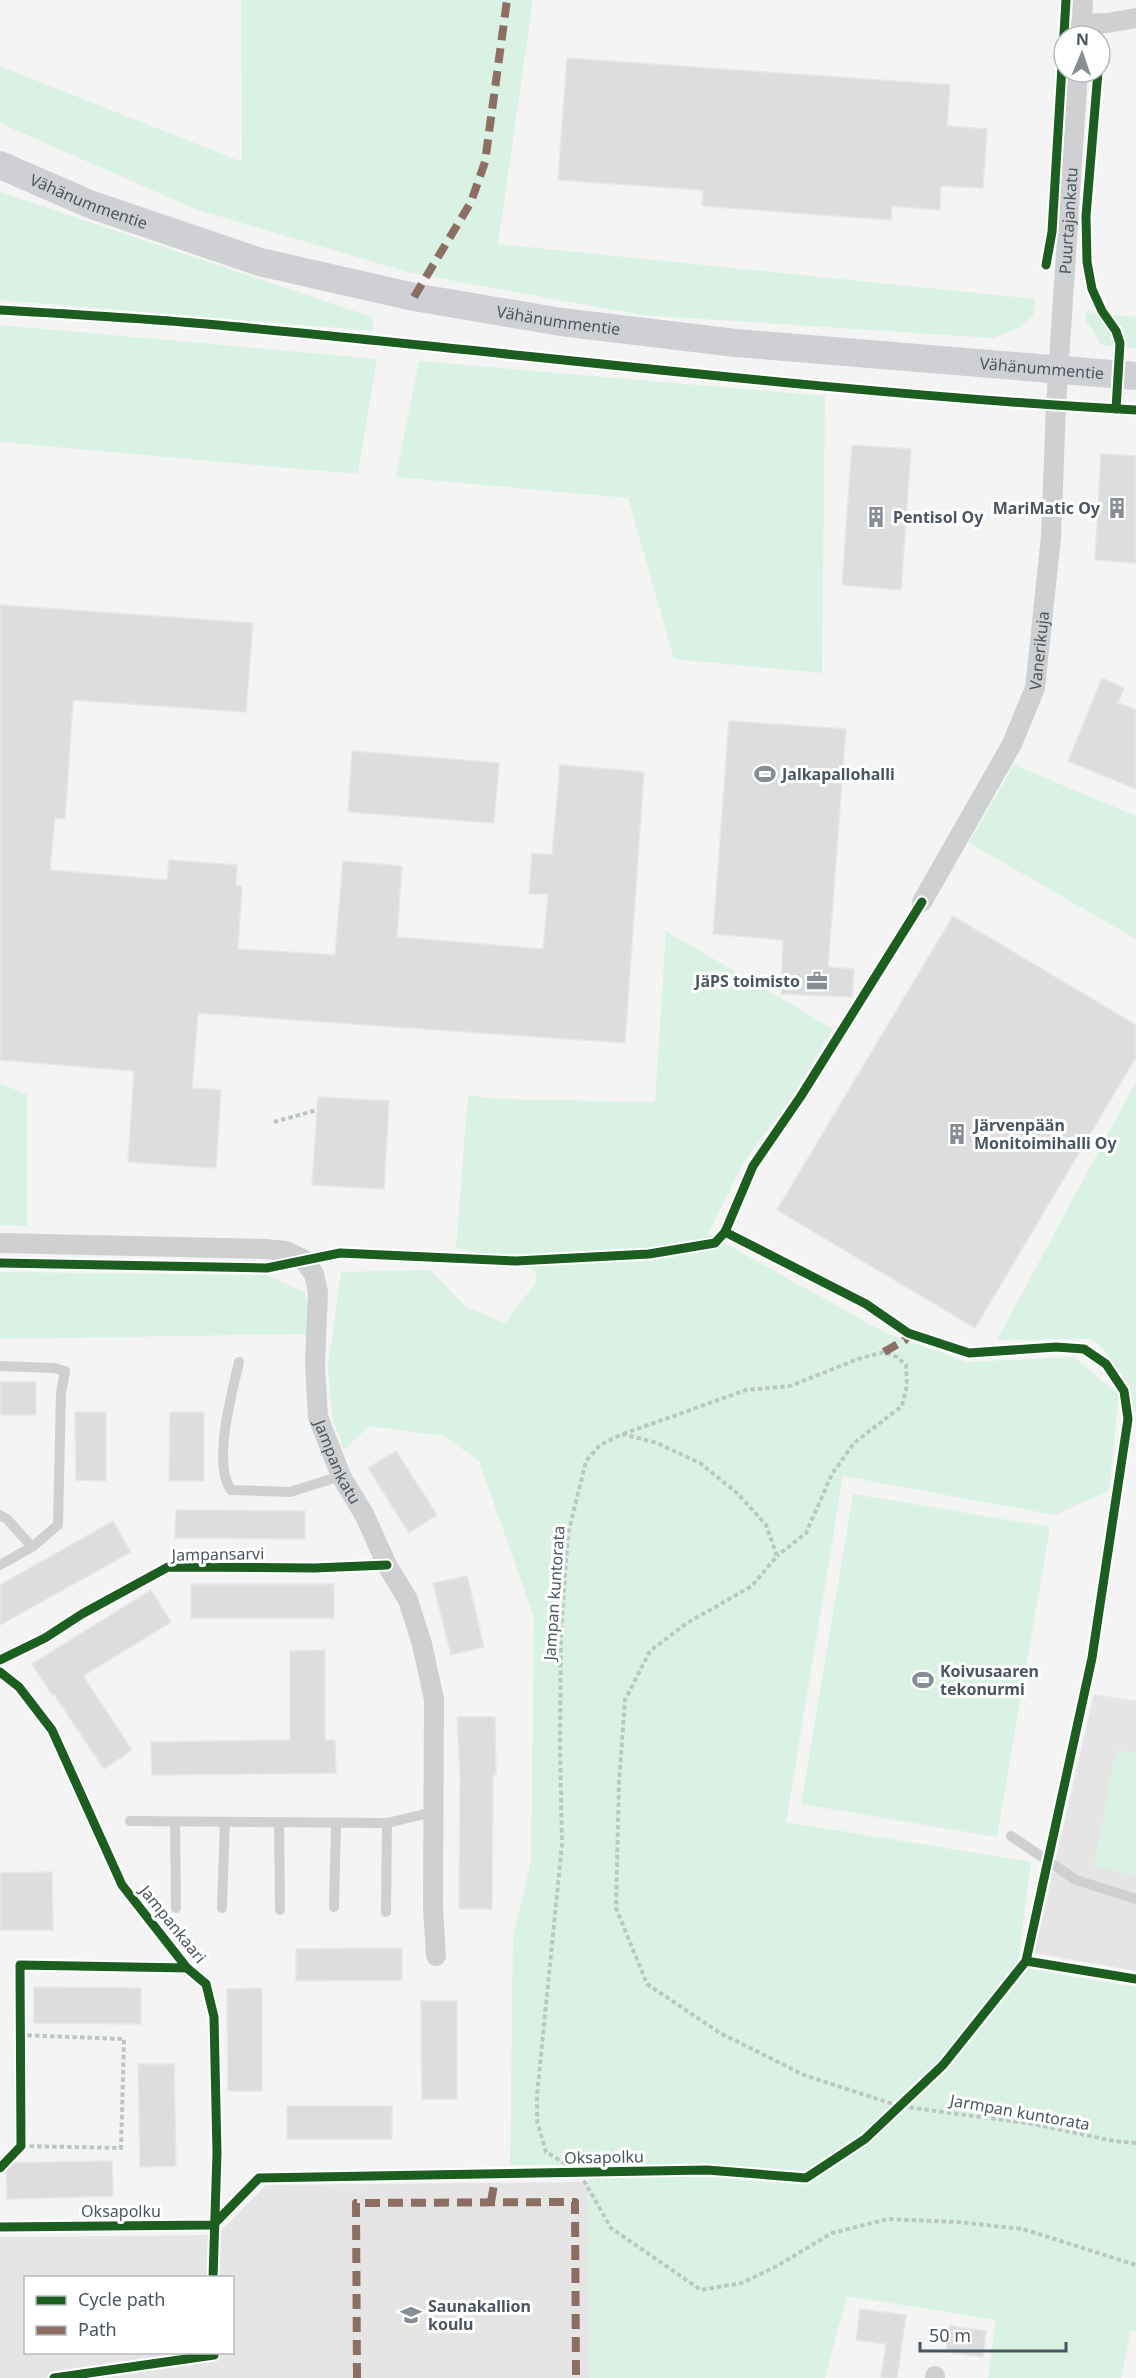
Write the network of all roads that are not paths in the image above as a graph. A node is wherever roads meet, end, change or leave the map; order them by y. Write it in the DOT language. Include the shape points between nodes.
graph roads {
  1 [pos="1083,0"];
  2 [pos="1136,18"];
  3 [pos="1081,24"];
  4 [pos="1103,24"];
  5 [pos="1077,84"];
  6 [pos="0,165"];
  7 [pos="1059,370"];
  8 [pos="1136,376"];
  9 [pos="922,902"];
  10 [pos="0,1243"];
  11 [pos="239,1362"];
  12 [pos="0,1366"];
  13 [pos="341,1476"];
  14 [pos="0,1515"];
  15 [pos="32,1547"];
  16 [pos="0,1565"];
  17 [pos="434,1812"];
  18 [pos="130,1821"];
  19 [pos="175,1821"];
  20 [pos="225,1822"];
  21 [pos="279,1822"];
  22 [pos="336,1823"];
  23 [pos="387,1823"];
  24 [pos="1011,1836"];
  25 [pos="1136,1899"];
  26 [pos="334,1907"];
  27 [pos="176,1908"];
  28 [pos="222,1908"];
  29 [pos="280,1910"];
  30 [pos="386,1912"];
  31 [pos="436,1956"];
  1 -- 3 [label="street"];
  2 -- 4 [label="street"];
  5 -- 7 [label="street, Puurtajankatu"];
  6 -- 7 [label="main road, Vähänummentie" via="92,205 260,262 414,297 561,322 736,343"];
  7 -- 8 [label="main road, Vähänummentie"];
  7 -- 9 [label="street, Vanerikuja" via="1051,537 1035,688 1012,744"];
  10 -- 13 [label="street, Jampankatu" via="265,1249 286,1251 303,1259 314,1274 318,1292 318,1417"];
  11 -- 13 [label="lane" via="224,1435 225,1482 231,1490 290,1492"];
  12 -- 15 [label="lane" via="65,1371 58,1525"];
  13 -- 17 [label="street, Jampankatu" via="408,1600 422,1644 434,1699"];
  14 -- 15 [label="lane"];
  15 -- 16 [label="lane"];
  17 -- 23 [label="lane"];
  17 -- 31 [label="street, Jampankatu"];
  18 -- 19 [label="lane"];
  19 -- 20 [label="lane"];
  19 -- 27 [label="lane"];
  20 -- 21 [label="lane"];
  20 -- 28 [label="lane"];
  21 -- 22 [label="lane"];
  21 -- 29 [label="lane"];
  22 -- 23 [label="lane"];
  22 -- 26 [label="lane"];
  23 -- 30 [label="lane"];
  24 -- 25 [label="lane" via="1076,1880"];
}
